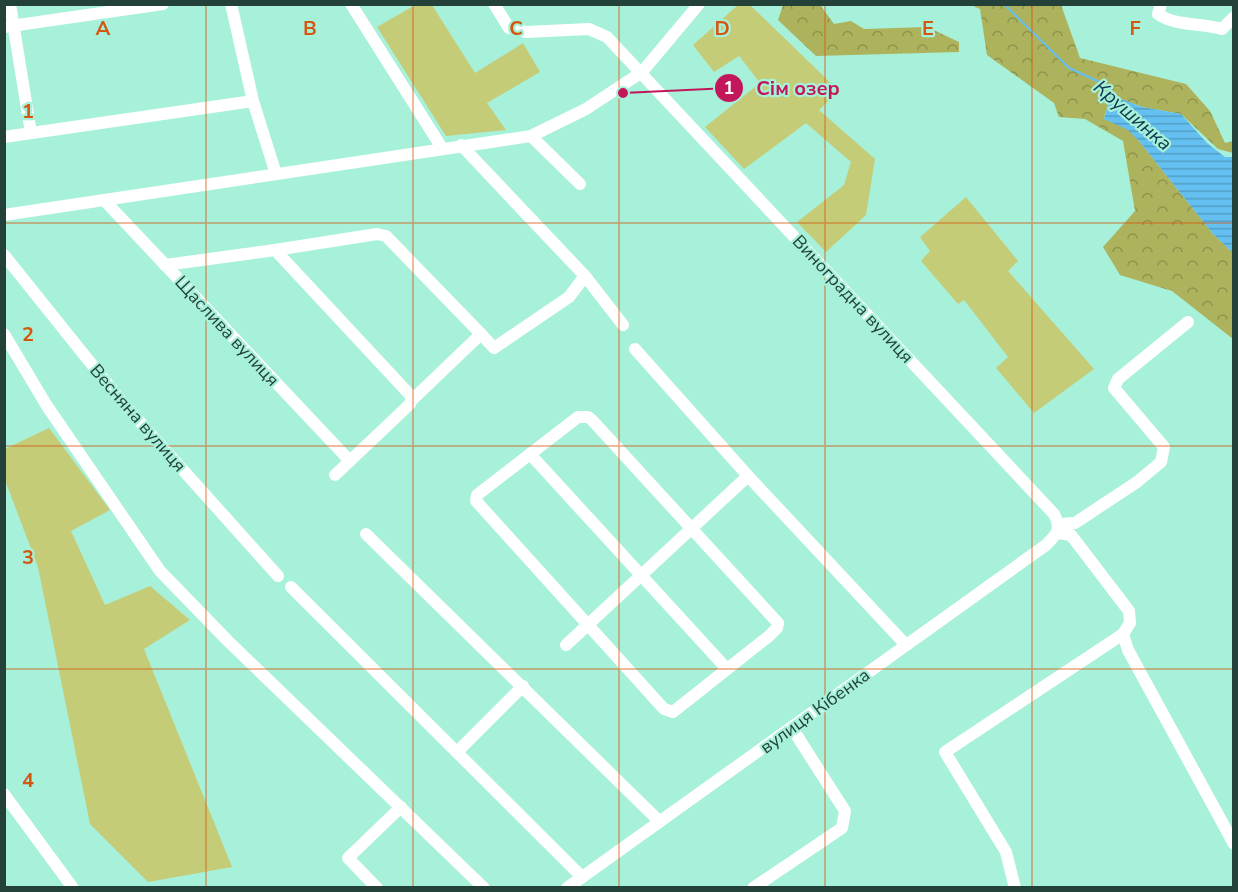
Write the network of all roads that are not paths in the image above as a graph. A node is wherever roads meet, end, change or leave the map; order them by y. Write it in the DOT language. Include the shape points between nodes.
graph roads {
  1 [pos="10,4"];
  2 [pos="163,4"];
  3 [pos="231,4"];
  4 [pos="351,4"];
  5 [pos="494,4"];
  6 [pos="699,4"];
  7 [pos="1161,4"];
  8 [pos="1233,17"];
  9 [pos="9,27"];
  10 [pos="642,72"];
  11 [pos="253,101"];
  12 [pos="32,133"];
  13 [pos="531,136"];
  14 [pos="4,137"];
  15 [pos="461,146"];
  16 [pos="442,148"];
  17 [pos="276,174"];
  18 [pos="580,184"];
  19 [pos="104,200"];
  20 [pos="4,215"];
  21 [pos="275,250"];
  22 [pos="4,255"];
  23 [pos="165,265"];
  24 [pos="585,276"];
  25 [pos="1188,322"];
  26 [pos="623,325"];
  27 [pos="4,334"];
  28 [pos="481,334"];
  29 [pos="635,349"];
  30 [pos="412,400"];
  31 [pos="530,454"];
  32 [pos="350,461"];
  33 [pos="335,475"];
  34 [pos="748,476"];
  35 [pos="1058,528"];
  36 [pos="691,530"];
  37 [pos="366,534"];
  38 [pos="640,575"];
  39 [pos="278,576"];
  40 [pos="291,587"];
  41 [pos="587,626"];
  42 [pos="1123,634"];
  43 [pos="566,645"];
  44 [pos="906,645"];
  45 [pos="727,669"];
  46 [pos="523,686"];
  47 [pos="792,728"];
  48 [pos="457,752"];
  49 [pos="4,794"];
  50 [pos="401,807"];
  51 [pos="659,821"];
  52 [pos="1233,844"];
  53 [pos="582,877"];
  54 [pos="73,888"];
  55 [pos="377,888"];
  56 [pos="484,888"];
  57 [pos="567,888"];
  58 [pos="753,888"];
  59 [pos="1015,888"];
  1 -- 9 [label="street"];
  2 -- 9 [label="street"];
  3 -- 11 [label="street"];
  4 -- 16 [label="street"];
  5 -- 10 [label="street, Виноградна вулиця" via="509,28 526,32 589,29 607,37"];
  6 -- 10 [label="street"];
  7 -- 8 [label="street" via="1158,15 1168,21 1222,29"];
  9 -- 12 [label="street"];
  10 -- 13 [label="street" via="586,109"];
  10 -- 35 [label="street, Виноградна вулиця" via="1054,514"];
  11 -- 12 [label="street"];
  11 -- 17 [label="street"];
  12 -- 14 [label="street"];
  13 -- 15 [label="street"];
  13 -- 18 [label="street"];
  15 -- 16 [label="street"];
  15 -- 24 [label="street"];
  16 -- 17 [label="street"];
  17 -- 19 [label="street"];
  19 -- 20 [label="street"];
  19 -- 23 [label="street, Щаслива вулиця"];
  21 -- 23 [label="street"];
  21 -- 28 [label="street" via="377,234 386,236"];
  21 -- 30 [label="street"];
  22 -- 39 [label="street, Весняна вулиця" via="122,402"];
  23 -- 32 [label="street, Щаслива вулиця"];
  24 -- 26 [label="street"];
  24 -- 28 [label="street" via="569,297 494,348"];
  25 -- 35 [label="street" via="1118,379 1114,388 1164,447 1161,462 1075,523"];
  27 -- 50 [label="street" via="160,572"];
  28 -- 30 [label="street"];
  29 -- 34 [label="street"];
  30 -- 32 [label="street"];
  31 -- 36 [label="street" via="578,417 588,417"];
  31 -- 38 [label="street"];
  31 -- 41 [label="street" via="477,495 476,501"];
  32 -- 33 [label="street"];
  34 -- 36 [label="street"];
  34 -- 44 [label="street"];
  35 -- 42 [label="street, Виноградна вулиця" via="1071,535 1129,611 1130,623"];
  35 -- 44 [label="street, вулиця Кібенка" via="1046,545"];
  36 -- 38 [label="street"];
  36 -- 45 [label="street" via="778,623 769,636"];
  37 -- 46 [label="street"];
  38 -- 41 [label="street"];
  38 -- 45 [label="street"];
  40 -- 48 [label="street"];
  41 -- 43 [label="street"];
  41 -- 45 [label="street" via="668,712"];
  42 -- 52 [label="street"];
  42 -- 59 [label="street" via="945,752 1006,852"];
  44 -- 47 [label="street, вулиця Кібенка"];
  46 -- 48 [label="street"];
  46 -- 51 [label="street"];
  47 -- 51 [label="street, вулиця Кібенка"];
  47 -- 58 [label="street" via="845,811 845,821 842,828"];
  48 -- 53 [label="street"];
  49 -- 54 [label="street"];
  50 -- 55 [label="street" via="348,858"];
  50 -- 56 [label="street"];
  51 -- 53 [label="street, вулиця Кібенка"];
  53 -- 57 [label="street, вулиця Кібенка"];
}
